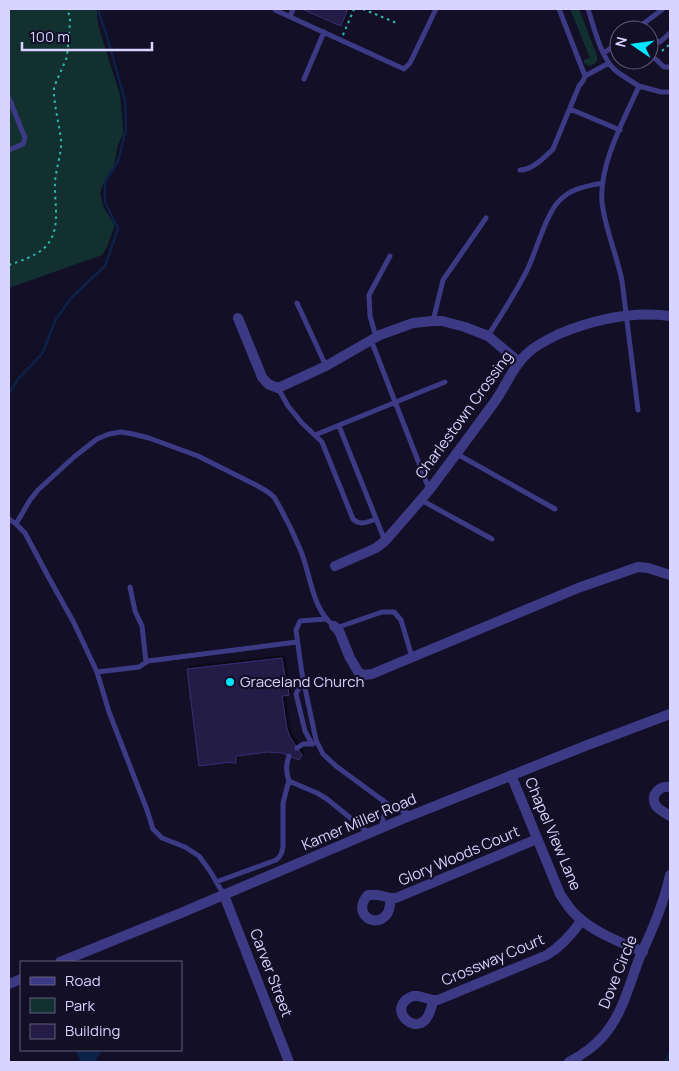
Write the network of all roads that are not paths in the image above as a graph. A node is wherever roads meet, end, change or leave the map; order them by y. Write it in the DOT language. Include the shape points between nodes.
graph roads {
  1 [pos="275,9"];
  2 [pos="293,9"];
  3 [pos="436,9"];
  4 [pos="559,9"];
  5 [pos="588,9"];
  6 [pos="663,9"];
  7 [pos="290,17"];
  8 [pos="648,20"];
  9 [pos="324,32"];
  10 [pos="670,33"];
  11 [pos="659,42"];
  12 [pos="609,49"];
  13 [pos="604,53"];
  14 [pos="609,63"];
  15 [pos="659,63"];
  16 [pos="670,67"];
  17 [pos="614,70"];
  18 [pos="585,76"];
  19 [pos="304,79"];
  20 [pos="639,86"];
  21 [pos="670,92"];
  22 [pos="9,98"];
  23 [pos="570,109"];
  24 [pos="620,130"];
  25 [pos="9,150"];
  26 [pos="520,170"];
  27 [pos="603,182"];
  28 [pos="486,218"];
  29 [pos="390,256"];
  30 [pos="297,303"];
  31 [pos="627,314"];
  32 [pos="670,316"];
  33 [pos="238,318"];
  34 [pos="433,321"];
  35 [pos="488,336"];
  36 [pos="373,338"];
  37 [pos="519,362"];
  38 [pos="326,366"];
  39 [pos="445,382"];
  40 [pos="278,388"];
  41 [pos="395,403"];
  42 [pos="638,410"];
  43 [pos="339,426"];
  44 [pos="315,435"];
  45 [pos="456,454"];
  46 [pos="430,489"];
  47 [pos="421,500"];
  48 [pos="555,509"];
  49 [pos="9,519"];
  50 [pos="376,519"];
  51 [pos="16,524"];
  52 [pos="492,539"];
  53 [pos="385,541"];
  54 [pos="336,566"];
  55 [pos="670,575"];
  56 [pos="130,587"];
  57 [pos="332,624"];
  58 [pos="297,642"];
  59 [pos="412,658"];
  60 [pos="146,662"];
  61 [pos="96,672"];
  62 [pos="303,680"];
  63 [pos="670,714"];
  64 [pos="315,744"];
  65 [pos="296,748"];
  66 [pos="289,756"];
  67 [pos="511,775"];
  68 [pos="289,780"];
  69 [pos="670,787"];
  70 [pos="383,800"];
  71 [pos="414,815"];
  72 [pos="670,816"];
  73 [pos="381,828"];
  74 [pos="370,833"];
  75 [pos="538,839"];
  76 [pos="670,875"];
  77 [pos="216,882"];
  78 [pos="224,895"];
  79 [pos="391,898"];
  80 [pos="582,920"];
  81 [pos="643,952"];
  82 [pos="62,961"];
  83 [pos="433,1000"];
  84 [pos="289,1062"];
  85 [pos="569,1062"];
  1 -- 7 [label="lane"];
  2 -- 7 [label="lane"];
  3 -- 9 [label="lane" via="404,69"];
  4 -- 18 [label="lane"];
  5 -- 13 [label="lane"];
  6 -- 8 [label="lane"];
  7 -- 9 [label="lane"];
  9 -- 19 [label="lane"];
  10 -- 11 [label="lane"];
  12 -- 13 [label="lane"];
  13 -- 14 [label="lane"];
  14 -- 18 [label="lane"];
  15 -- 16 [label="lane"];
  17 -- 20 [label="lane"];
  18 -- 23 [label="lane"];
  20 -- 21 [label="lane"];
  20 -- 24 [label="lane"];
  22 -- 25 [label="lane" via="25,138 23,144"];
  23 -- 24 [label="lane"];
  23 -- 26 [label="lane" via="553,150"];
  24 -- 27 [label="lane" via="608,158"];
  27 -- 31 [label="lane" via="602,202 619,266"];
  27 -- 35 [label="lane" via="568,193 552,210 528,267"];
  28 -- 34 [label="lane" via="443,280"];
  29 -- 36 [label="lane" via="369,295"];
  30 -- 38 [label="lane"];
  31 -- 32 [label="street, Charlestown Crossing"];
  31 -- 37 [label="street, Charlestown Crossing" via="590,322 552,338 528,352"];
  31 -- 42 [label="lane"];
  33 -- 40 [label="street" via="262,377"];
  34 -- 35 [label="street" via="465,327"];
  34 -- 36 [label="street" via="413,323"];
  35 -- 37 [label="street"];
  36 -- 38 [label="street"];
  36 -- 41 [label="lane"];
  37 -- 45 [label="street, Charlestown Crossing" via="495,402"];
  38 -- 40 [label="street"];
  39 -- 41 [label="lane"];
  40 -- 44 [label="lane" via="288,406"];
  41 -- 43 [label="lane"];
  41 -- 46 [label="lane"];
  43 -- 44 [label="lane"];
  43 -- 50 [label="lane"];
  44 -- 50 [label="lane" via="322,442 353,519 360,524"];
  45 -- 46 [label="street, Charlestown Crossing"];
  45 -- 48 [label="lane"];
  46 -- 47 [label="street, Charlestown Crossing"];
  47 -- 52 [label="lane"];
  47 -- 53 [label="street, Charlestown Crossing"];
  49 -- 51 [label="lane"];
  50 -- 53 [label="lane"];
  51 -- 57 [label="lane" via="38,490 97,439 121,432 149,438 198,456 256,485 274,498 301,550 321,612"];
  51 -- 61 [label="lane" via="25,533 74,622"];
  53 -- 54 [label="street, Charlestown Crossing"];
  55 -- 59 [label="street" via="638,567 578,588"];
  56 -- 60 [label="lane" via="134,611 142,626"];
  57 -- 58 [label="lane" via="300,622 296,630"];
  57 -- 59 [label="street" via="359,673 364,676"];
  57 -- 59 [label="lane" via="394,612 401,620"];
  58 -- 60 [label="lane"];
  58 -- 62 [label="lane"];
  60 -- 61 [label="lane" via="139,667"];
  61 -- 77 [label="lane" via="154,828 162,838 199,856"];
  62 -- 64 [label="lane"];
  62 -- 64 [label="lane" via="296,694 305,731"];
  63 -- 67 [label="street, Kamer Miller Road"];
  64 -- 65 [label="lane"];
  64 -- 70 [label="lane" via="336,766"];
  66 -- 68 [label="lane" via="286,768"];
  67 -- 71 [label="street, Kamer Miller Road"];
  67 -- 75 [label="street, Chapel View Lane"];
  68 -- 74 [label="lane" via="327,799"];
  68 -- 77 [label="lane" via="284,803 282,854 276,860"];
  69 -- 72 [label="street" via="659,789 654,800 658,808"];
  70 -- 71 [label="lane" via="393,808"];
  70 -- 73 [label="lane" via="385,811"];
  71 -- 73 [label="street, Kamer Miller Road"];
  73 -- 74 [label="street, Kamer Miller Road"];
  74 -- 78 [label="street, Kamer Miller Road"];
  75 -- 79 [label="street, Glory Woods Court"];
  75 -- 80 [label="street, Chapel View Lane" via="560,894"];
  76 -- 81 [label="street, Dove Circle"];
  77 -- 78 [label="lane"];
  78 -- 82 [label="street, Kamer Miller Road"];
  78 -- 84 [label="street, Carver Street"];
  80 -- 81 [label="street, Chapel View Lane"];
  80 -- 83 [label="street, Crossway Court" via="570,936 547,955"];
  81 -- 85 [label="street, Dove Circle" via="616,1018 604,1035"];
}
